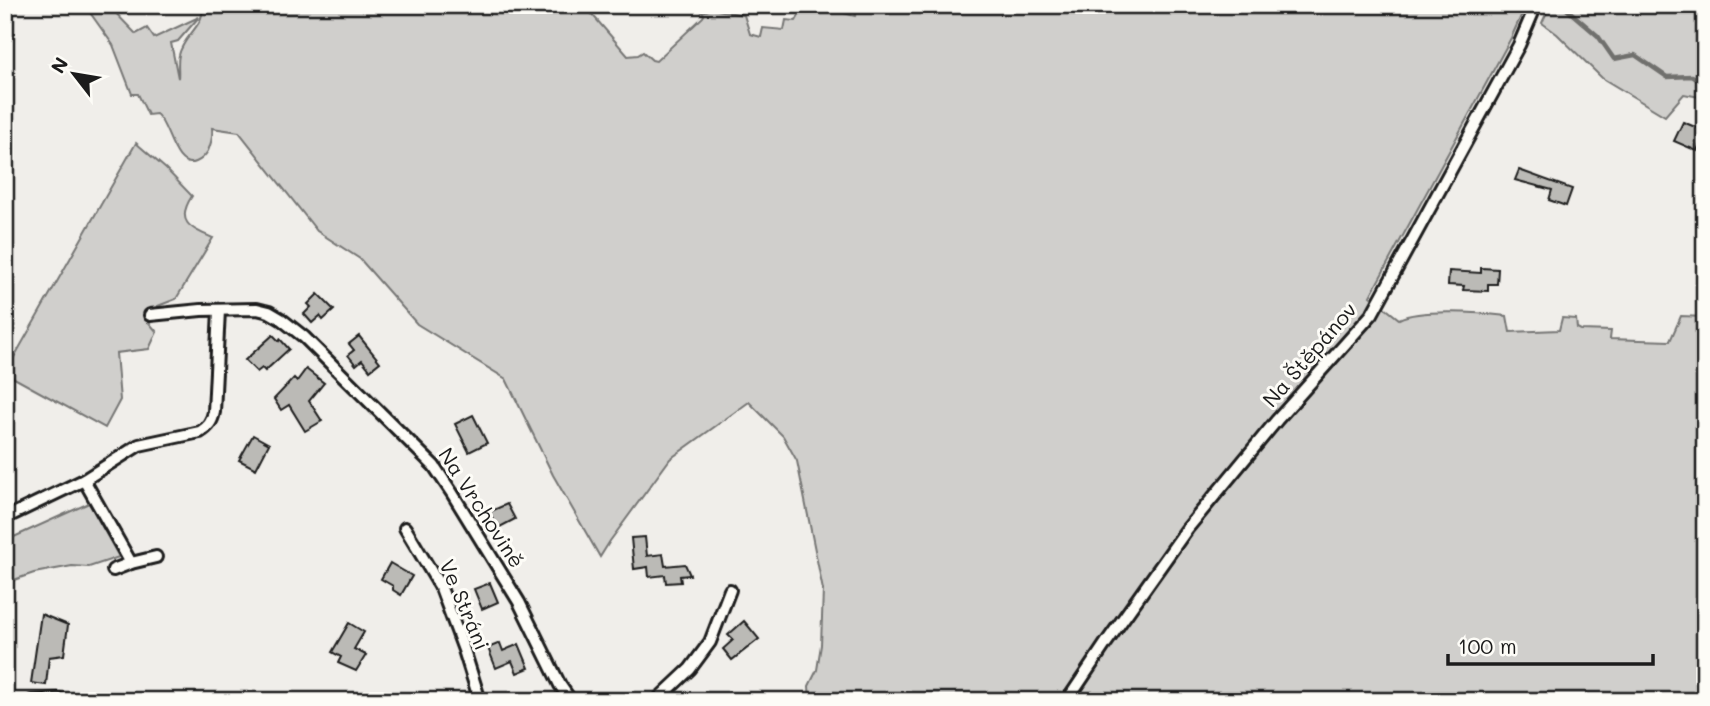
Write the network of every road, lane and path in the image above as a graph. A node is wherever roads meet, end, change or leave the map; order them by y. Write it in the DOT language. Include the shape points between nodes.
graph roads {
  1 [pos="1536,5"];
  2 [pos="219,310"];
  3 [pos="150,315"];
  4 [pos="84,480"];
  5 [pos="6,517"];
  6 [pos="405,528"];
  7 [pos="156,557"];
  8 [pos="131,563"];
  9 [pos="113,570"];
  10 [pos="730,590"];
  11 [pos="32,701"];
  12 [pos="65,701"];
  13 [pos="480,701"];
  14 [pos="571,701"];
  15 [pos="656,701"];
  16 [pos="1067,701"];
  1 -- 16 [label="street, Na Štěpánov" via="1519,45 1372,314 1187,529"];
  2 -- 3 [label="street, Na Vrchovině"];
  2 -- 4 [label="street" via="211,423 200,432 139,445"];
  2 -- 14 [label="street, Na Vrchovině" via="257,309 281,319 434,466 519,602"];
  4 -- 5 [label="street"];
  4 -- 8 [label="street"];
  6 -- 13 [label="street, Ve Stráni" via="441,588"];
  7 -- 8 [label="street"];
  8 -- 9 [label="street"];
  10 -- 15 [label="street" via="710,642"];
  11 -- 12 [label="street"];
}
